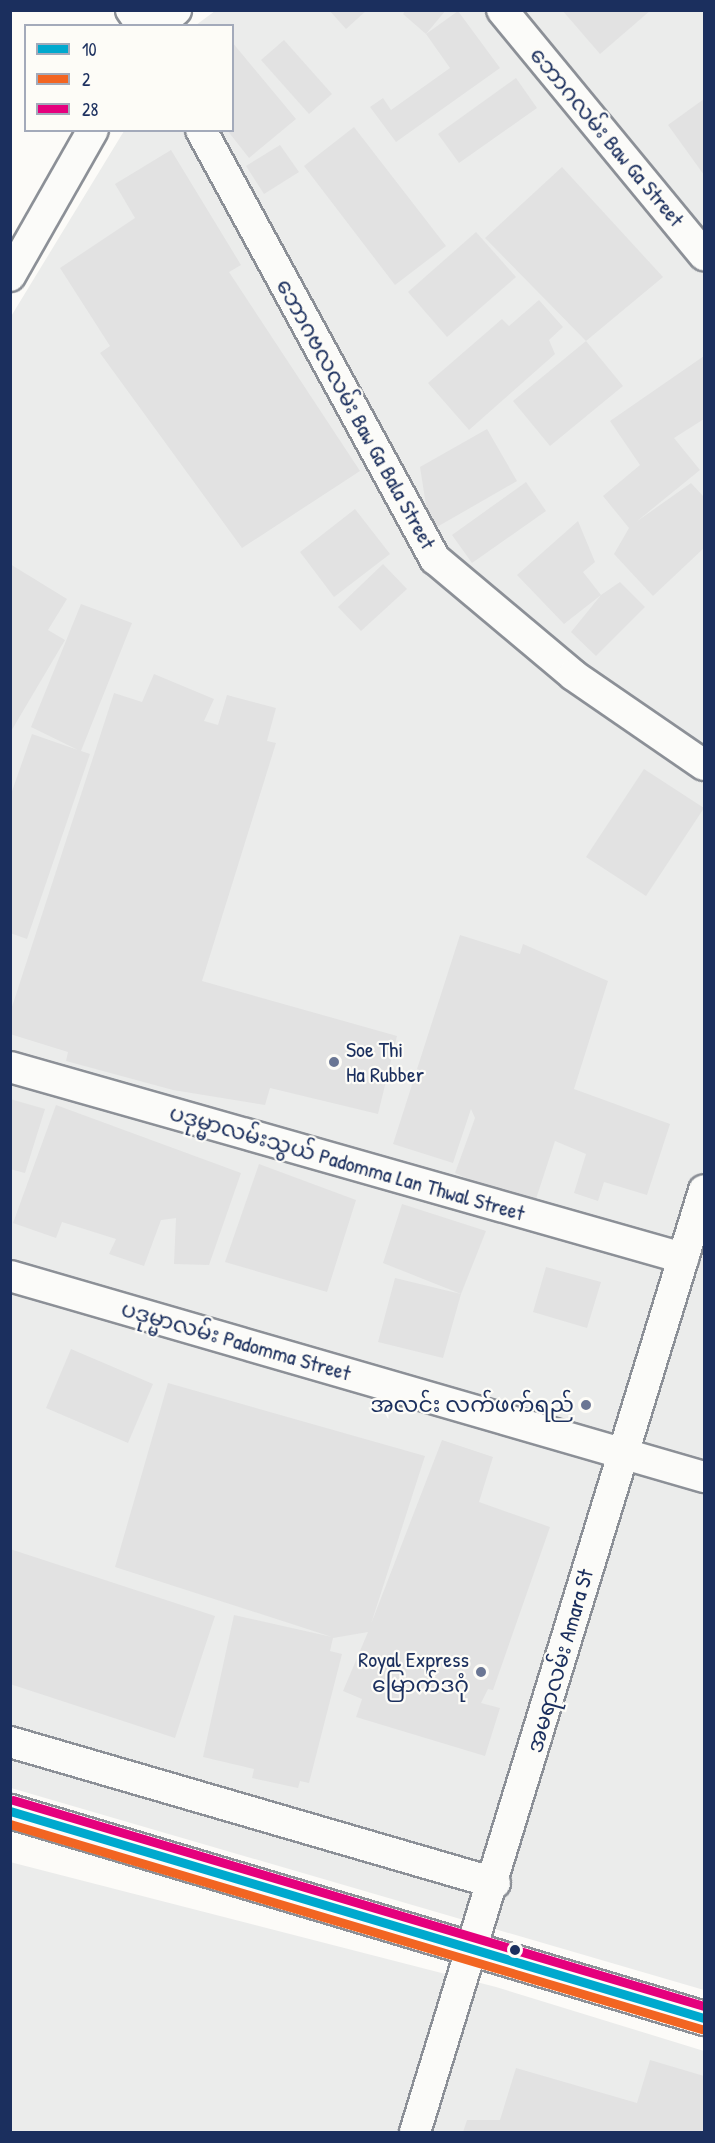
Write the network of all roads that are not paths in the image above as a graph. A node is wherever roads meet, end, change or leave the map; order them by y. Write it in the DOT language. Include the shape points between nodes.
graph roads {
  1 [pos="131,10"];
  2 [pos="176,10"];
  3 [pos="510,14"];
  4 [pos="141,24"];
  5 [pos="159,24"];
  6 [pos="92,132"];
  7 [pos="202,132"];
  8 [pos="705,255"];
  9 [pos="10,276"];
  10 [pos="705,765"];
  11 [pos="10,1067"];
  12 [pos="705,1190"];
  13 [pos="683,1258"];
  14 [pos="10,1276"];
  15 [pos="622,1454"];
  16 [pos="705,1477"];
  17 [pos="10,1742"];
  18 [pos="10,1811"];
  19 [pos="495,1883"];
  20 [pos="472,1949"];
  21 [pos="705,2018"];
  22 [pos="415,2133"];
  1 -- 4 [label="street"];
  2 -- 5 [label="street"];
  3 -- 8 [label="street, ဘောဂလမ်း Baw Ga Street"];
  6 -- 9 [label="street"];
  7 -- 10 [label="street, ဘောဂဗလလမ်း Baw Ga Bala Street" via="435,559 573,675"];
  11 -- 13 [label="street, ပဒုမ္မာလမ်းသွယ် Padomma Lan Thwal Street"];
  12 -- 13 [label="street, အမရာလမ်း Amara St"];
  13 -- 15 [label="street, အမရာလမ်း Amara St"];
  14 -- 15 [label="street, ပဒုမ္မာလမ်း Padomma Street"];
  15 -- 16 [label="street, ပဒုမ္မာလမ်း Padomma Street"];
  15 -- 19 [label="street, အမရာလမ်း Amara St"];
  17 -- 19 [label="street"];
  18 -- 20 [label="main road"];
  19 -- 20 [label="street, အမရာလမ်း Amara St"];
  20 -- 21 [label="main road"];
  20 -- 22 [label="street, အမရာလမ်း Amara St"];
}
